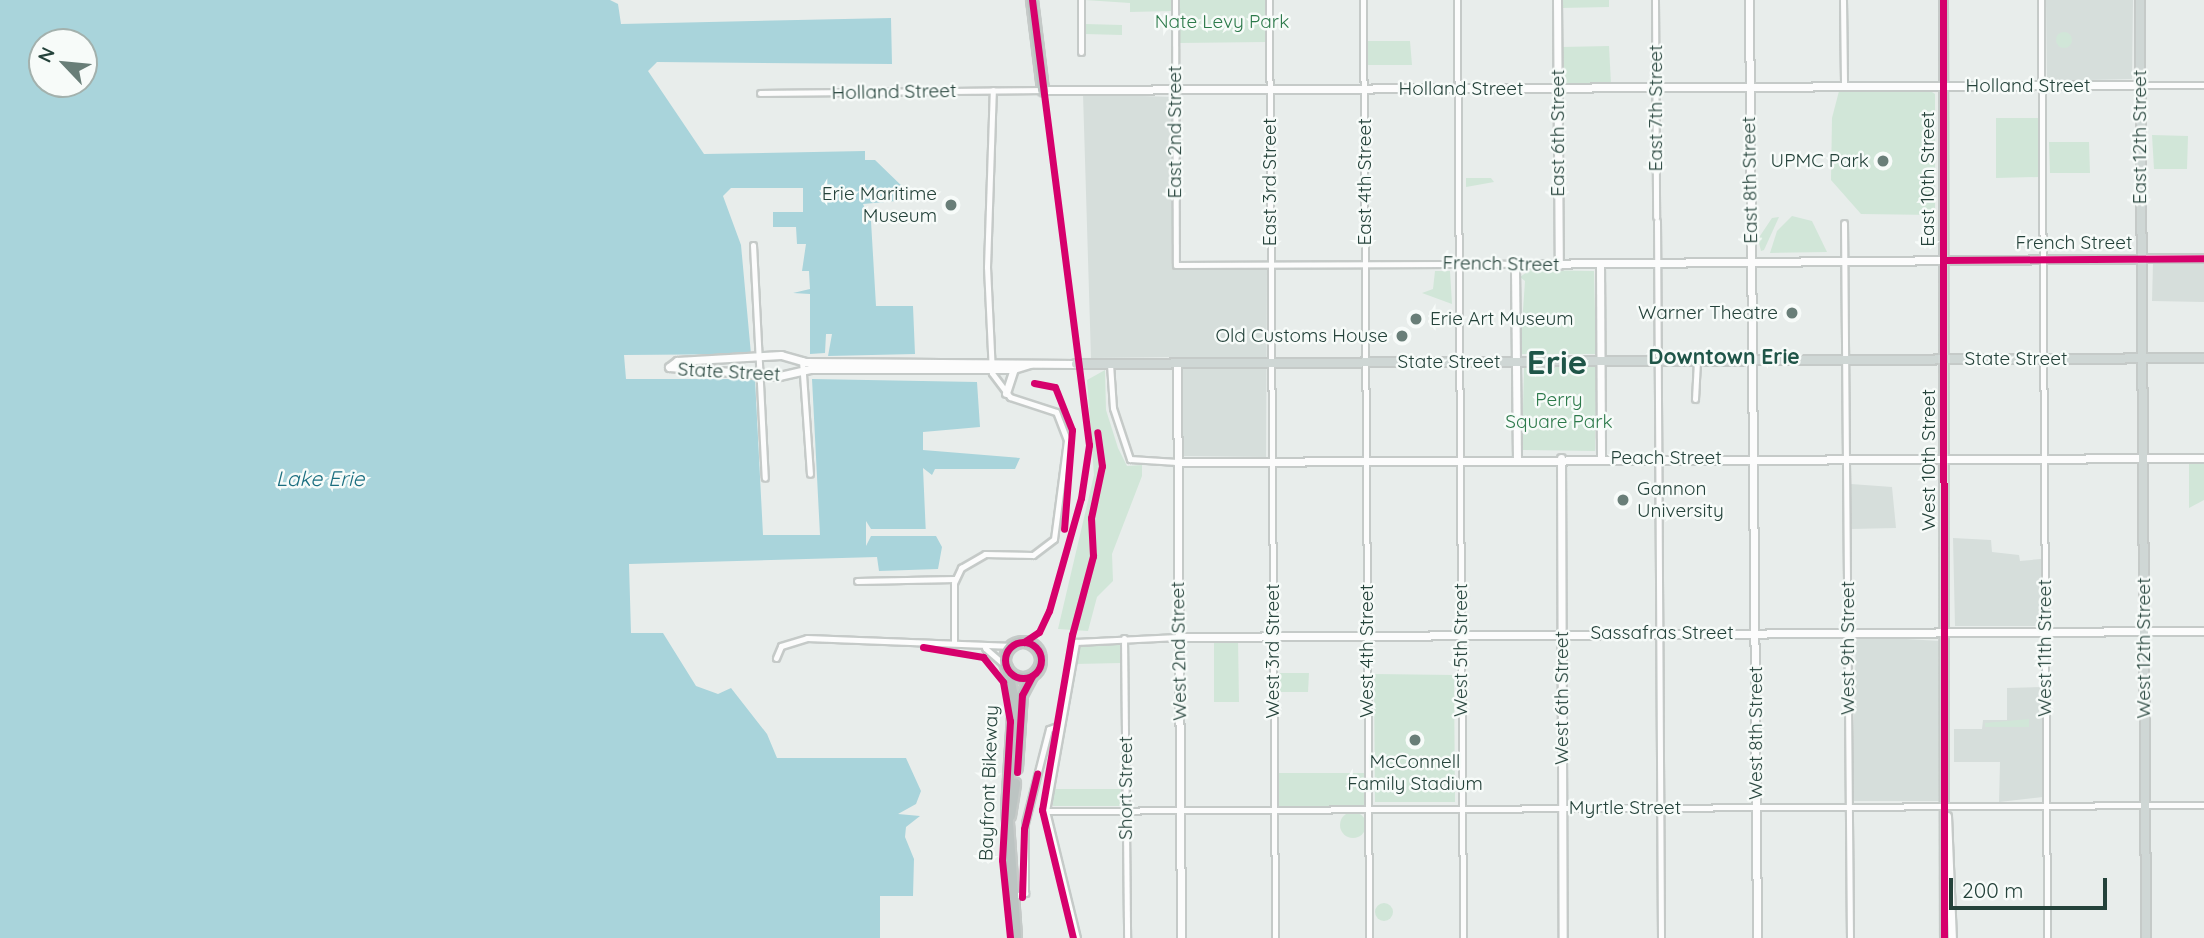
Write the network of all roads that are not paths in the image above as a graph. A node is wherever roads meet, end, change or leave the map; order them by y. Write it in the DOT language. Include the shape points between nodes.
graph roads {
  1 [pos="1032,0"];
  2 [pos="1081,0"];
  3 [pos="1175,0"];
  4 [pos="1269,0"];
  5 [pos="1363,0"];
  6 [pos="1457,0"];
  7 [pos="1557,0"];
  8 [pos="1655,0"];
  9 [pos="1749,0"];
  10 [pos="1843,0"];
  11 [pos="1943,0"];
  12 [pos="2041,0"];
  13 [pos="2140,0"];
  14 [pos="1081,52"];
  15 [pos="2140,85"];
  16 [pos="2204,85"];
  17 [pos="1944,86"];
  18 [pos="2042,86"];
  19 [pos="1558,88"];
  20 [pos="1656,88"];
  21 [pos="1749,88"];
  22 [pos="1844,88"];
  23 [pos="1458,89"];
  24 [pos="993,90"];
  25 [pos="1043,90"];
  26 [pos="1364,90"];
  27 [pos="1175,91"];
  28 [pos="1269,91"];
  29 [pos="760,93"];
  30 [pos="1844,223"];
  31 [pos="753,245"];
  32 [pos="2204,258"];
  33 [pos="2043,259"];
  34 [pos="2141,259"];
  35 [pos="1944,260"];
  36 [pos="1751,261"];
  37 [pos="1845,261"];
  38 [pos="1657,262"];
  39 [pos="1459,263"];
  40 [pos="1271,264"];
  41 [pos="1365,264"];
  42 [pos="1515,264"];
  43 [pos="1600,264"];
  44 [pos="1176,265"];
  45 [pos="1559,265"];
  46 [pos="2142,358"];
  47 [pos="2204,358"];
  48 [pos="1846,359"];
  49 [pos="1945,359"];
  50 [pos="2043,359"];
  51 [pos="802,360"];
  52 [pos="1753,360"];
  53 [pos="762,361"];
  54 [pos="1601,361"];
  55 [pos="1696,361"];
  56 [pos="1460,362"];
  57 [pos="1515,362"];
  58 [pos="1657,362"];
  59 [pos="1271,363"];
  60 [pos="1365,363"];
  61 [pos="992,364"];
  62 [pos="1030,364"];
  63 [pos="1076,364"];
  64 [pos="1110,364"];
  65 [pos="1177,364"];
  66 [pos="1014,369"];
  67 [pos="803,371"];
  68 [pos="762,372"];
  69 [pos="1006,393"];
  70 [pos="1695,398"];
  71 [pos="1561,458"];
  72 [pos="1601,458"];
  73 [pos="1846,458"];
  74 [pos="1945,458"];
  75 [pos="2045,458"];
  76 [pos="2143,458"];
  77 [pos="2204,458"];
  78 [pos="1659,459"];
  79 [pos="1753,459"];
  80 [pos="1517,460"];
  81 [pos="1461,461"];
  82 [pos="1177,462"];
  83 [pos="1272,462"];
  84 [pos="1366,462"];
  85 [pos="810,474"];
  86 [pos="765,478"];
  87 [pos="955,579"];
  88 [pos="857,581"];
  89 [pos="2144,631"];
  90 [pos="2204,631"];
  91 [pos="1947,632"];
  92 [pos="2045,632"];
  93 [pos="1755,633"];
  94 [pos="1848,633"];
  95 [pos="1561,634"];
  96 [pos="1660,634"];
  97 [pos="1462,635"];
  98 [pos="1367,636"];
  99 [pos="1178,637"];
  100 [pos="1273,637"];
  101 [pos="1124,638"];
  102 [pos="954,642"];
  103 [pos="1013,646"];
  104 [pos="985,648"];
  105 [pos="776,658"];
  106 [pos="1007,667"];
  107 [pos="1032,676"];
  108 [pos="1060,725"];
  109 [pos="2204,804"];
  110 [pos="2145,805"];
  111 [pos="1947,806"];
  112 [pos="2047,806"];
  113 [pos="1850,807"];
  114 [pos="1661,808"];
  115 [pos="1756,808"];
  116 [pos="1462,809"];
  117 [pos="1562,809"];
  118 [pos="1274,810"];
  119 [pos="1368,810"];
  120 [pos="1046,811"];
  121 [pos="1125,811"];
  122 [pos="1181,811"];
  123 [pos="1010,816"];
  124 [pos="1948,892"];
  125 [pos="1011,897"];
  126 [pos="1016,938"];
  127 [pos="1077,938"];
  128 [pos="1126,938"];
  129 [pos="1181,938"];
  130 [pos="1275,938"];
  131 [pos="1369,938"];
  132 [pos="1463,938"];
  133 [pos="1563,938"];
  134 [pos="1661,938"];
  135 [pos="1757,938"];
  136 [pos="1850,938"];
  137 [pos="1944,938"];
  138 [pos="1952,938"];
  139 [pos="2047,938"];
  140 [pos="2146,938"];
  1 -- 25 [label="highway"];
  2 -- 14 [label="street"];
  3 -- 27 [label="street, East 2nd Street"];
  4 -- 28 [label="street, East 3rd Street"];
  5 -- 26 [label="street, East 4th Street"];
  6 -- 23 [label="street, West 5th Street"];
  7 -- 19 [label="street, East 6th Street"];
  8 -- 20 [label="street, East 7th Street"];
  9 -- 21 [label="street, East 8th Street"];
  10 -- 22 [label="street"];
  11 -- 17 [label="street, East 10th Street"];
  12 -- 18 [label="street, West 11th Street"];
  13 -- 15 [label="main road, East 12th Street"];
  15 -- 16 [label="street, Holland Street"];
  15 -- 18 [label="street, Holland Street"];
  15 -- 34 [label="main road, East 12th Street"];
  17 -- 18 [label="street, Holland Street"];
  17 -- 22 [label="street, Holland Street"];
  17 -- 35 [label="street, East 10th Street"];
  18 -- 33 [label="street, West 11th Street"];
  19 -- 20 [label="street, Holland Street"];
  19 -- 23 [label="street, Holland Street"];
  19 -- 45 [label="street, East 6th Street"];
  20 -- 21 [label="street, Holland Street"];
  20 -- 38 [label="street, East 7th Street"];
  21 -- 22 [label="street, Holland Street"];
  21 -- 36 [label="street, East 8th Street"];
  23 -- 26 [label="street, Holland Street"];
  23 -- 39 [label="street, West 5th Street"];
  24 -- 25 [label="street, Holland Street"];
  24 -- 29 [label="street, Holland Street"];
  24 -- 61 [label="street" via="993,242 987,263"];
  25 -- 27 [label="street, Holland Street"];
  26 -- 28 [label="street, Holland Street"];
  26 -- 41 [label="street, East 4th Street"];
  27 -- 28 [label="street, Holland Street"];
  27 -- 44 [label="street, East 2nd Street"];
  28 -- 40 [label="street, East 3rd Street"];
  30 -- 37 [label="street, West 9th Street"];
  31 -- 53 [label="street"];
  32 -- 34 [label="street, French Street"];
  33 -- 34 [label="street, French Street"];
  33 -- 35 [label="street, French Street"];
  33 -- 50 [label="street, West 11th Street"];
  34 -- 46 [label="main road, East 12th Street"];
  35 -- 37 [label="street, French Street"];
  35 -- 49 [label="street, East 10th Street"];
  36 -- 37 [label="street, French Street"];
  36 -- 38 [label="street, French Street"];
  36 -- 52 [label="street, East 8th Street"];
  37 -- 48 [label="street, West 9th Street"];
  38 -- 43 [label="street, French Street"];
  38 -- 58 [label="street, East 7th Street"];
  39 -- 41 [label="street, French Street"];
  39 -- 42 [label="street, French Street"];
  39 -- 56 [label="street, West 5th Street"];
  40 -- 41 [label="street, French Street"];
  40 -- 44 [label="street, French Street"];
  40 -- 59 [label="street, East 3rd Street"];
  41 -- 60 [label="street, East 4th Street"];
  42 -- 45 [label="street, French Street"];
  42 -- 57 [label="street"];
  43 -- 45 [label="street, French Street"];
  43 -- 54 [label="street"];
  46 -- 47 [label="main road, State Street"];
  46 -- 50 [label="main road, State Street"];
  46 -- 76 [label="main road, West 12th Street"];
  48 -- 49 [label="main road, State Street"];
  48 -- 52 [label="main road, State Street"];
  48 -- 73 [label="street, West 9th Street"];
  49 -- 50 [label="main road, State Street"];
  49 -- 74 [label="street, West 10th Street"];
  50 -- 75 [label="street, West 11th Street"];
  51 -- 53 [label="street, State Street" via="781,355"];
  51 -- 61 [label="street, State Street"];
  51 -- 67 [label="street"];
  52 -- 55 [label="main road, State Street"];
  52 -- 79 [label="street, West 8th Street"];
  53 -- 68 [label="street"];
  53 -- 68 [label="street, State Street" via="677,361 669,367 675,373"];
  54 -- 57 [label="main road, State Street"];
  54 -- 58 [label="main road, State Street"];
  54 -- 72 [label="street"];
  55 -- 58 [label="main road, State Street"];
  55 -- 70 [label="street"];
  56 -- 57 [label="main road, State Street"];
  56 -- 60 [label="main road, State Street"];
  56 -- 81 [label="street, West 5th Street"];
  57 -- 80 [label="street"];
  58 -- 78 [label="street, East 7th Street"];
  59 -- 60 [label="main road, State Street"];
  59 -- 65 [label="main road, State Street"];
  59 -- 83 [label="street, West 3rd Street"];
  60 -- 84 [label="street, West 4th Street"];
  61 -- 62 [label="street, State Street"];
  61 -- 66 [label="street, State Street"];
  61 -- 67 [label="street, State Street"];
  61 -- 69 [label="street"];
  62 -- 63 [label="street, State Street"];
  62 -- 66 [label="street, State Street"];
  63 -- 64 [label="main road, State Street"];
  64 -- 65 [label="main road, State Street"];
  64 -- 82 [label="street, Peach Street" via="1113,408 1129,457"];
  65 -- 82 [label="street, West 2nd Street"];
  66 -- 69 [label="street"];
  67 -- 68 [label="street, State Street"];
  67 -- 85 [label="street"];
  68 -- 86 [label="street"];
  69 -- 87 [label="street" via="1048,406 1064,423 1057,531 1038,553 985,554 966,563"];
  71 -- 72 [label="street, Peach Street"];
  71 -- 80 [label="street, Peach Street"];
  71 -- 95 [label="street, West 6th Street"];
  72 -- 78 [label="street, Peach Street"];
  73 -- 74 [label="street, Peach Street"];
  73 -- 79 [label="street, Peach Street"];
  73 -- 94 [label="street, West 9th Street"];
  74 -- 75 [label="street, Peach Street"];
  74 -- 91 [label="street, West 10th Street"];
  75 -- 76 [label="street, Peach Street"];
  75 -- 92 [label="street, West 11th Street"];
  76 -- 77 [label="street, Peach Street"];
  76 -- 89 [label="main road, West 12th Street"];
  78 -- 79 [label="street, Peach Street"];
  78 -- 96 [label="street, East 7th Street"];
  79 -- 93 [label="street, West 8th Street"];
  80 -- 81 [label="street, Peach Street"];
  81 -- 84 [label="street, Peach Street"];
  81 -- 97 [label="street, West 5th Street"];
  82 -- 83 [label="street, Peach Street"];
  82 -- 99 [label="street, West 2nd Street"];
  83 -- 84 [label="street, Peach Street"];
  83 -- 100 [label="street, West 3rd Street"];
  84 -- 98 [label="street, West 4th Street"];
  87 -- 88 [label="street"];
  87 -- 102 [label="street"];
  89 -- 90 [label="street, Sassafras Street"];
  89 -- 92 [label="street, Sassafras Street"];
  89 -- 110 [label="main road, West 12th Street"];
  91 -- 92 [label="street, Sassafras Street"];
  91 -- 94 [label="street, Sassafras Street"];
  91 -- 111 [label="street, West 10th Street"];
  92 -- 112 [label="street, West 11th Street"];
  93 -- 94 [label="street, Sassafras Street"];
  93 -- 96 [label="street, Sassafras Street"];
  93 -- 115 [label="street, West 8th Street"];
  94 -- 113 [label="street, West 9th Street"];
  95 -- 96 [label="street, Sassafras Street"];
  95 -- 97 [label="street, Sassafras Street"];
  95 -- 117 [label="street, West 6th Street"];
  96 -- 114 [label="street, East 7th Street"];
  97 -- 98 [label="street, Sassafras Street"];
  97 -- 116 [label="street, West 5th Street"];
  98 -- 100 [label="street, Sassafras Street"];
  98 -- 119 [label="street, West 4th Street"];
  99 -- 100 [label="street, Sassafras Street"];
  99 -- 101 [label="street, Sassafras Street"];
  99 -- 122 [label="street, West 2nd Street"];
  100 -- 118 [label="street, West 3rd Street"];
  101 -- 108 [label="street, Sassafras Street" via="1078,638"];
  101 -- 121 [label="street, Short Street"];
  102 -- 104 [label="street"];
  102 -- 105 [label="street" via="803,638 781,646"];
  103 -- 104 [label="street"];
  103 -- 106 [label="highway"];
  103 -- 107 [label="highway" via="1027,643 1039,651 1041,665"];
  104 -- 106 [label="street"];
  106 -- 107 [label="highway" via="1018,677"];
  106 -- 123 [label="highway" via="1015,730"];
  107 -- 123 [label="highway" via="1022,695"];
  108 -- 120 [label="street"];
  108 -- 125 [label="street" via="1049,729 1025,821 1025,893"];
  109 -- 110 [label="street, Myrtle Street"];
  110 -- 112 [label="street, Myrtle Street"];
  110 -- 140 [label="main road, West 12th Street"];
  111 -- 112 [label="street, Myrtle Street"];
  111 -- 113 [label="street, Myrtle Street"];
  111 -- 124 [label="street, West 10th Street"];
  112 -- 139 [label="street, West 11th Street"];
  113 -- 115 [label="street, Myrtle Street"];
  113 -- 136 [label="street, West 9th Street"];
  114 -- 115 [label="street, Myrtle Street"];
  114 -- 117 [label="street, Myrtle Street"];
  114 -- 134 [label="street, East 7th Street"];
  115 -- 135 [label="street, West 8th Street"];
  116 -- 117 [label="street, Myrtle Street"];
  116 -- 119 [label="street, Myrtle Street"];
  116 -- 132 [label="street, West 5th Street"];
  117 -- 133 [label="street, West 6th Street"];
  118 -- 119 [label="street, Myrtle Street"];
  118 -- 122 [label="street, Myrtle Street"];
  118 -- 130 [label="street, West 3rd Street"];
  119 -- 131 [label="street, West 4th Street"];
  120 -- 121 [label="street, Myrtle Street"];
  120 -- 127 [label="street"];
  121 -- 122 [label="street, Myrtle Street"];
  121 -- 128 [label="street, Short Street"];
  122 -- 129 [label="street, West 2nd Street"];
  123 -- 125 [label="highway"];
  124 -- 137 [label="street, West 10th Street"];
  124 -- 138 [label="street, West 10th Street"];
  125 -- 126 [label="highway"];
}
